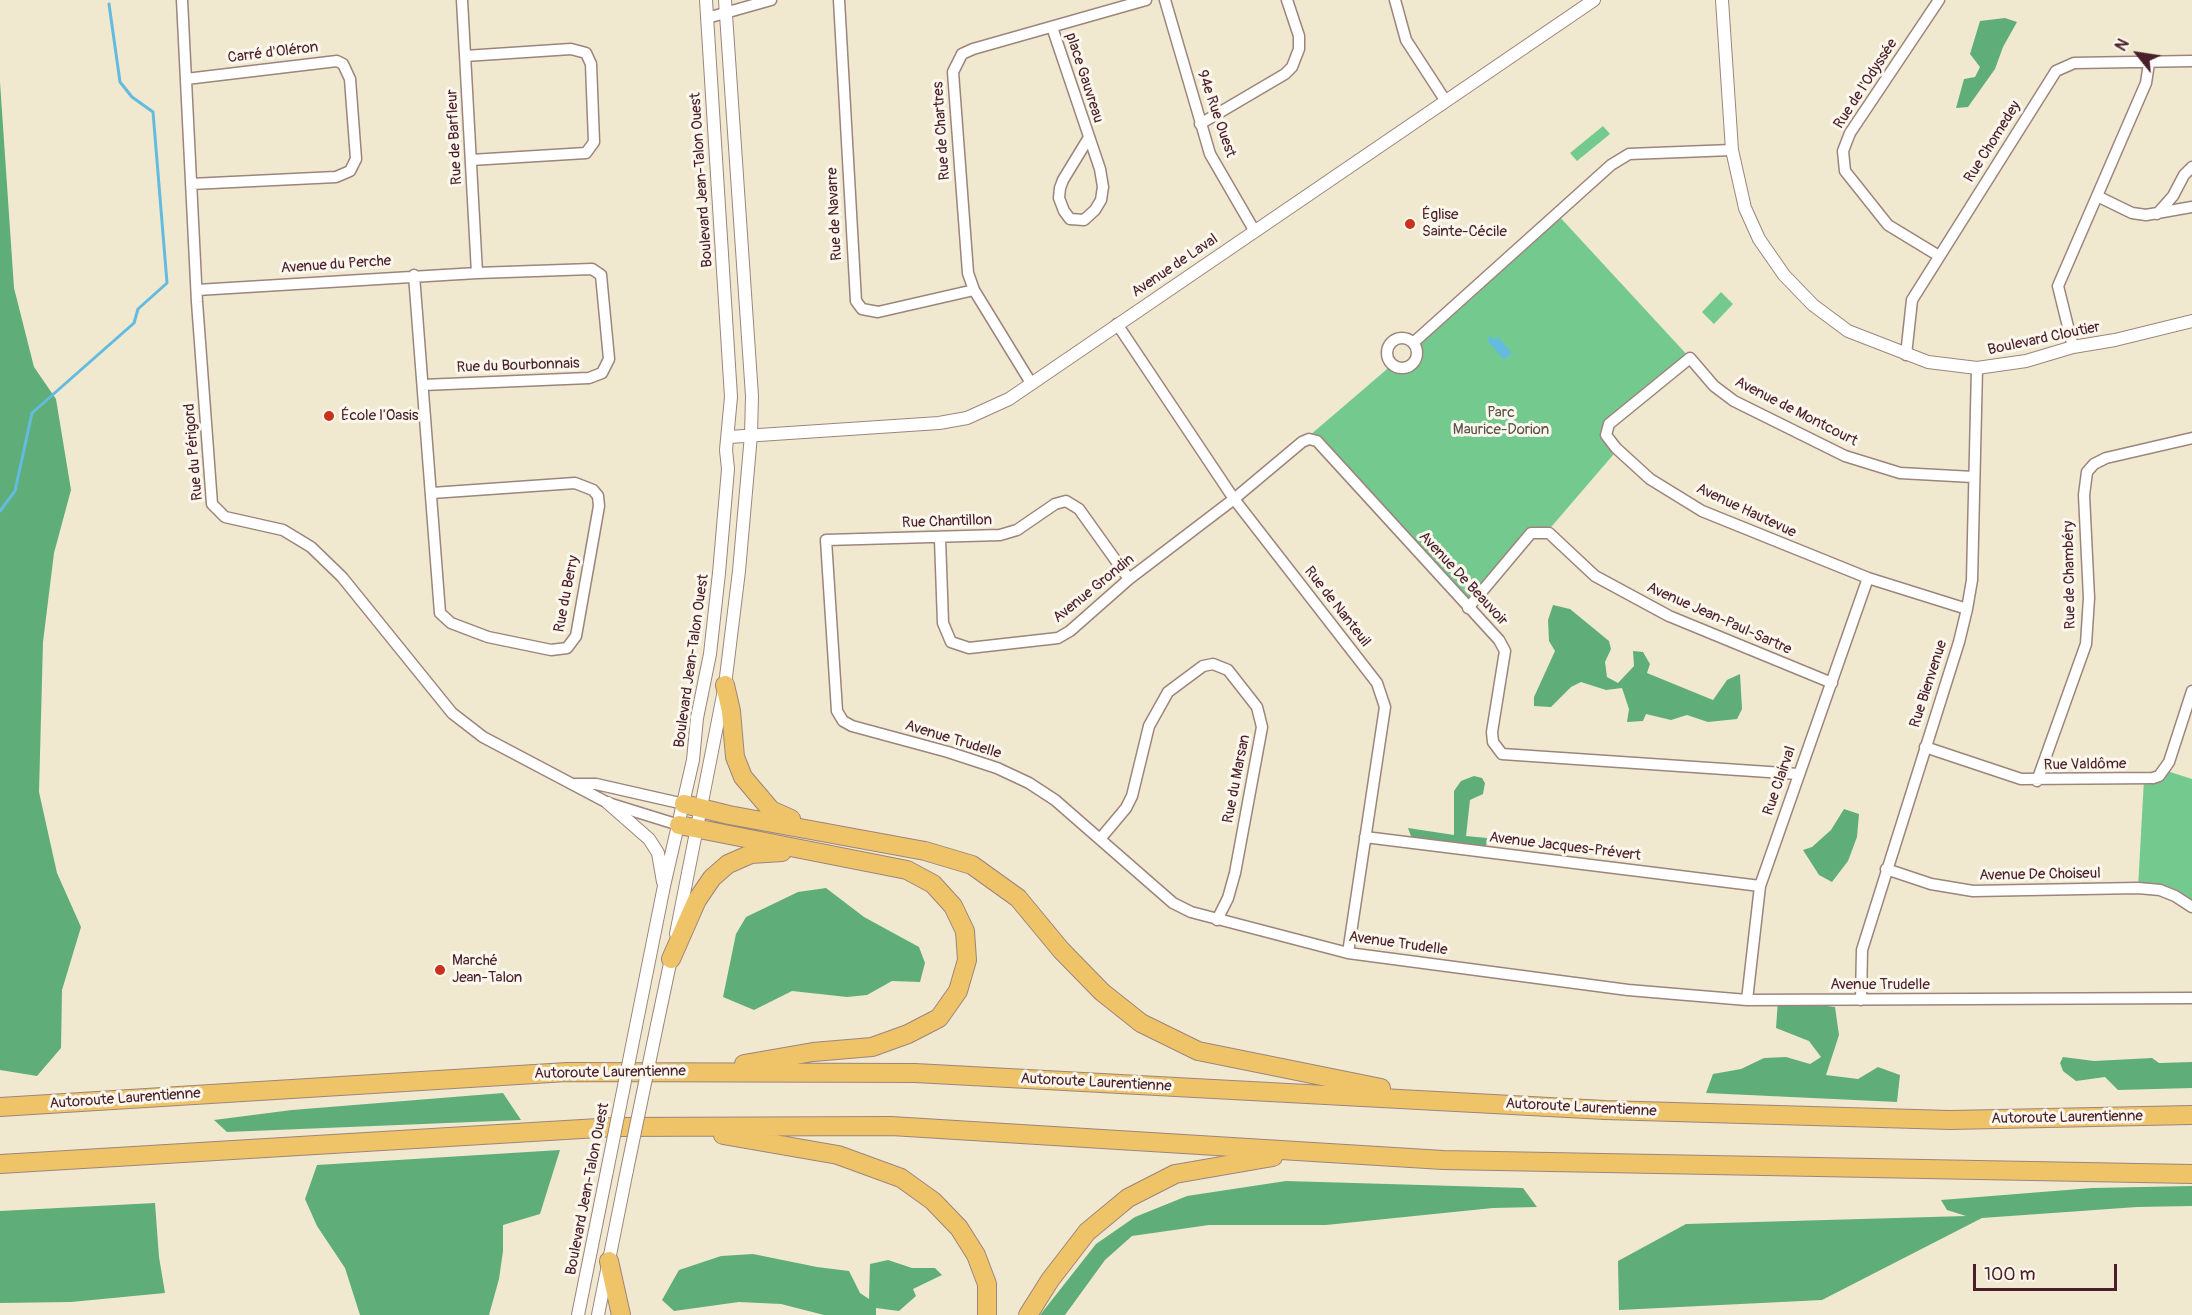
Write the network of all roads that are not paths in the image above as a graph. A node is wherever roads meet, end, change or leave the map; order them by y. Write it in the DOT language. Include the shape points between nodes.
graph roads {
  1 [pos="182,0"];
  2 [pos="462,0"];
  3 [pos="706,0"];
  4 [pos="771,0"];
  5 [pos="839,0"];
  6 [pos="1146,0"];
  7 [pos="1165,0"];
  8 [pos="1287,0"];
  9 [pos="1395,0"];
  10 [pos="1594,0"];
  11 [pos="1722,0"];
  12 [pos="1939,0"];
  13 [pos="726,6"];
  14 [pos="707,18"];
  15 [pos="1052,27"];
  16 [pos="465,56"];
  17 [pos="2192,60"];
  18 [pos="2149,63"];
  19 [pos="186,79"];
  20 [pos="1445,100"];
  21 [pos="1200,124"];
  22 [pos="1088,139"];
  23 [pos="1732,150"];
  24 [pos="471,160"];
  25 [pos="2192,167"];
  26 [pos="191,184"];
  27 [pos="2097,196"];
  28 [pos="2192,207"];
  29 [pos="2157,214"];
  30 [pos="1254,230"];
  31 [pos="1939,256"];
  32 [pos="477,273"];
  33 [pos="414,275"];
  34 [pos="196,290"];
  35 [pos="974,290"];
  36 [pos="2192,321"];
  37 [pos="1117,324"];
  38 [pos="1413,342"];
  39 [pos="2073,347"];
  40 [pos="1906,355"];
  41 [pos="1690,358"];
  42 [pos="1977,368"];
  43 [pos="1031,382"];
  44 [pos="423,384"];
  45 [pos="751,435"];
  46 [pos="729,436"];
  47 [pos="2192,438"];
  48 [pos="1973,477"];
  49 [pos="432,493"];
  50 [pos="1234,499"];
  51 [pos="940,538"];
  52 [pos="826,540"];
  53 [pos="1868,578"];
  54 [pos="1129,579"];
  55 [pos="1468,608"];
  56 [pos="1967,609"];
  57 [pos="1832,682"];
  58 [pos="725,685"];
  59 [pos="2192,691"];
  60 [pos="1925,747"];
  61 [pos="1798,774"];
  62 [pos="2037,781"];
  63 [pos="573,784"];
  64 [pos="608,803"];
  65 [pos="693,806"];
  66 [pos="688,826"];
  67 [pos="829,832"];
  68 [pos="1365,837"];
  69 [pos="1100,839"];
  70 [pos="808,852"];
  71 [pos="1886,869"];
  72 [pos="664,886"];
  73 [pos="1760,886"];
  74 [pos="2192,907"];
  75 [pos="1217,920"];
  76 [pos="1348,953"];
  77 [pos="671,959"];
  78 [pos="2192,998"];
  79 [pos="1747,1000"];
  80 [pos="1861,1000"];
  81 [pos="692,1072"];
  82 [pos="1445,1100"];
  83 [pos="0,1107"];
  84 [pos="2192,1115"];
  85 [pos="680,1127"];
  86 [pos="1304,1151"];
  87 [pos="0,1164"];
  88 [pos="2192,1174"];
  89 [pos="609,1261"];
  90 [pos="578,1315"];
  91 [pos="598,1315"];
  92 [pos="621,1315"];
  93 [pos="987,1315"];
  94 [pos="1028,1315"];
  1 -- 19 [label="street, Rue du Périgord"];
  2 -- 16 [label="street, Rue de Barfleur"];
  3 -- 14 [label="street, Boulevard Jean-Talon Ouest"];
  4 -- 13 [label="street"];
  5 -- 35 [label="street, Rue de Navarre" via="856,302 862,309 878,312"];
  6 -- 15 [label="street, Rue de Chartres"];
  7 -- 21 [label="street, 94e Rue Ouest"];
  8 -- 21 [label="street" via="1299,36 1292,67"];
  9 -- 20 [label="street" via="1406,40"];
  10 -- 20 [label="street, Avenue de Laval"];
  11 -- 23 [label="street, Boulevard Cloutier"];
  12 -- 31 [label="street, Rue de l'Odyssée" via="1850,133 1844,151 1845,171 1888,225"];
  13 -- 14 [label="street"];
  13 -- 45 [label="street, Boulevard Jean-Talon Ouest" via="752,396"];
  14 -- 46 [label="street, Boulevard Jean-Talon Ouest" via="731,397"];
  15 -- 22 [label="street, place Gauvreau"];
  15 -- 35 [label="street, Rue de Chartres" via="962,54 953,72 968,273"];
  16 -- 24 [label="street, Rue de Barfleur"];
  16 -- 24 [label="street" via="571,49 586,53 591,64 594,142 586,153"];
  17 -- 18 [label="street, Rue Chomedey"];
  18 -- 27 [label="street" via="2146,83"];
  18 -- 31 [label="street, Rue Chomedey" via="2074,63 2056,71"];
  19 -- 26 [label="street, Rue du Périgord"];
  19 -- 26 [label="street, Carré d'Oléron" via="337,61 343,64 350,79 356,159 350,171 336,177"];
  20 -- 30 [label="street, Avenue de Laval"];
  21 -- 30 [label="street, 94e Rue Ouest" via="1210,154"];
  22 -- 22 [label="street, place Gauvreau" via="1100,168 1101,200 1084,220 1070,219 1061,205 1060,188"];
  23 -- 38 [label="street" via="1629,154 1611,165"];
  23 -- 40 [label="street, Boulevard Cloutier" via="1745,208 1759,239 1784,275 1813,305 1848,331"];
  24 -- 32 [label="street, Rue de Barfleur"];
  25 -- 29 [label="street"];
  26 -- 34 [label="street, Rue du Périgord"];
  27 -- 29 [label="street" via="2132,213"];
  27 -- 39 [label="street" via="2058,286"];
  28 -- 29 [label="street"];
  30 -- 37 [label="street, Avenue de Laval"];
  31 -- 40 [label="street, Rue Chomedey" via="1912,300"];
  32 -- 33 [label="street, Avenue du Perche"];
  32 -- 44 [label="street, Rue du Bourbonnais" via="591,269 598,272 602,281 607,367 589,378"];
  33 -- 34 [label="street, Avenue du Perche"];
  33 -- 44 [label="street, Rue du Berry"];
  34 -- 63 [label="street, Rue du Périgord" via="212,504 225,517 283,530 311,547 342,578 452,713 483,737"];
  35 -- 43 [label="street, Rue de Chartres"];
  36 -- 39 [label="street, Boulevard Cloutier"];
  37 -- 43 [label="street, Avenue de Laval"];
  37 -- 50 [label="street, Rue de Nanteuil"];
  39 -- 42 [label="street, Boulevard Cloutier" via="2026,361"];
  40 -- 42 [label="street, Boulevard Cloutier"];
  41 -- 48 [label="street, Avenue de Montcourt" via="1714,387 1734,401 1845,456 1899,473"];
  41 -- 53 [label="street, Avenue Hautevue" via="1609,424 1609,441 1650,479 1702,511"];
  42 -- 48 [label="street, Rue Bienvenue"];
  43 -- 45 [label="street, Avenue de Laval" via="1009,399 967,418"];
  44 -- 49 [label="street, Rue du Berry"];
  45 -- 46 [label="street, Avenue de Laval"];
  45 -- 58 [label="street, Boulevard Jean-Talon Ouest"];
  46 -- 65 [label="street, Boulevard Jean-Talon Ouest" via="719,573"];
  47 -- 62 [label="street, Rue de Chambéry" via="2106,458 2087,472 2086,644"];
  48 -- 56 [label="street, Rue Bienvenue" via="1972,580"];
  49 -- 49 [label="street, Rue du Berry" via="438,604 444,619 488,637 551,650 567,648 576,636 599,506 593,490 575,483"];
  50 -- 54 [label="street, Avenue Grondin"];
  50 -- 55 [label="street, Avenue De Beauvoir" via="1302,442 1317,441"];
  50 -- 68 [label="street, Rue de Nanteuil" via="1377,683 1385,707"];
  51 -- 52 [label="street, Rue Chantillon"];
  51 -- 54 [label="street, Rue Chantillon" via="1000,535 1017,530 1055,504 1066,501 1079,509"];
  51 -- 54 [label="street, Avenue Grondin" via="943,623 946,636 958,646 1058,638"];
  52 -- 69 [label="street, Avenue Trudelle" via="835,697 843,721 997,768 1055,800"];
  53 -- 56 [label="street, Avenue Hautevue"];
  53 -- 57 [label="street, Rue Clairval"];
  55 -- 57 [label="street, Avenue Jean-Paul-Sartre" via="1532,533 1549,533 1595,576 1669,616"];
  55 -- 61 [label="street, Avenue De Beauvoir" via="1505,651 1492,732 1493,742 1503,754"];
  56 -- 60 [label="street, Rue Bienvenue"];
  57 -- 61 [label="street, Rue Clairval"];
  58 -- 65 [label="street, Boulevard Jean-Talon Ouest"];
  58 -- 67 [label="highway" via="735,757 749,784 771,810"];
  59 -- 62 [label="street, Rue Valdôme" via="2169,762 2159,776"];
  60 -- 62 [label="street, Rue Valdôme"];
  60 -- 71 [label="street, Rue Bienvenue"];
  61 -- 73 [label="street, Rue Clairval"];
  63 -- 64 [label="street, Rue du Périgord"];
  63 -- 65 [label="street, Rue du Périgord" via="596,784"];
  64 -- 66 [label="street, Rue du Périgord"];
  64 -- 72 [label="street" via="650,839 658,853"];
  65 -- 66 [label="street, Boulevard Jean-Talon Ouest"];
  65 -- 66 [label="street, Boulevard Jean-Talon Ouest"];
  65 -- 67 [label="highway"];
  66 -- 70 [label="highway"];
  66 -- 72 [label="street, Boulevard Jean-Talon Ouest"];
  66 -- 77 [label="street, Boulevard Jean-Talon Ouest"];
  67 -- 82 [label="highway" via="925,851 972,866 1018,898 1102,992 1141,1023 1198,1052"];
  68 -- 73 [label="street, Avenue Jacques-Prévert"];
  68 -- 76 [label="street, Rue de Nanteuil"];
  69 -- 75 [label="street, Avenue Trudelle" via="1173,903"];
  69 -- 75 [label="street, Rue du Marsan" via="1132,796 1149,726 1168,692 1203,666 1213,664 1228,670 1257,707 1262,727 1235,873"];
  70 -- 77 [label="highway" via="752,854 729,864 712,878 697,900"];
  70 -- 81 [label="highway" via="908,870 933,884 953,906 965,931 967,960 958,991 939,1018 872,1047 813,1052"];
  71 -- 74 [label="street, Avenue De Choiseul" via="1931,884 1973,891 2160,890"];
  71 -- 80 [label="street, Rue Bienvenue" via="1862,950"];
  72 -- 90 [label="street, Boulevard Jean-Talon Ouest, bridge"];
  73 -- 79 [label="street, Rue Clairval"];
  75 -- 76 [label="street, Avenue Trudelle"];
  76 -- 79 [label="street, Avenue Trudelle" via="1628,990"];
  77 -- 89 [label="street, Boulevard Jean-Talon Ouest, bridge"];
  78 -- 80 [label="street, Avenue Trudelle"];
  79 -- 80 [label="street, Avenue Trudelle"];
  81 -- 82 [label="highway, Autoroute Laurentienne" via="915,1073"];
  81 -- 83 [label="highway, Autoroute Laurentienne" via="567,1072"];
  82 -- 84 [label="highway, Autoroute Laurentienne" via="1605,1110 1950,1120"];
  85 -- 86 [label="highway" via="891,1125"];
  85 -- 87 [label="highway" via="603,1128"];
  85 -- 93 [label="highway" via="838,1155 901,1178 933,1201 959,1228 976,1255 987,1284"];
  86 -- 88 [label="highway" via="1443,1160"];
  86 -- 94 [label="highway" via="1175,1174 1128,1198 1087,1232"];
  89 -- 91 [label="street, Boulevard Jean-Talon Ouest"];
  89 -- 92 [label="highway"];
}
